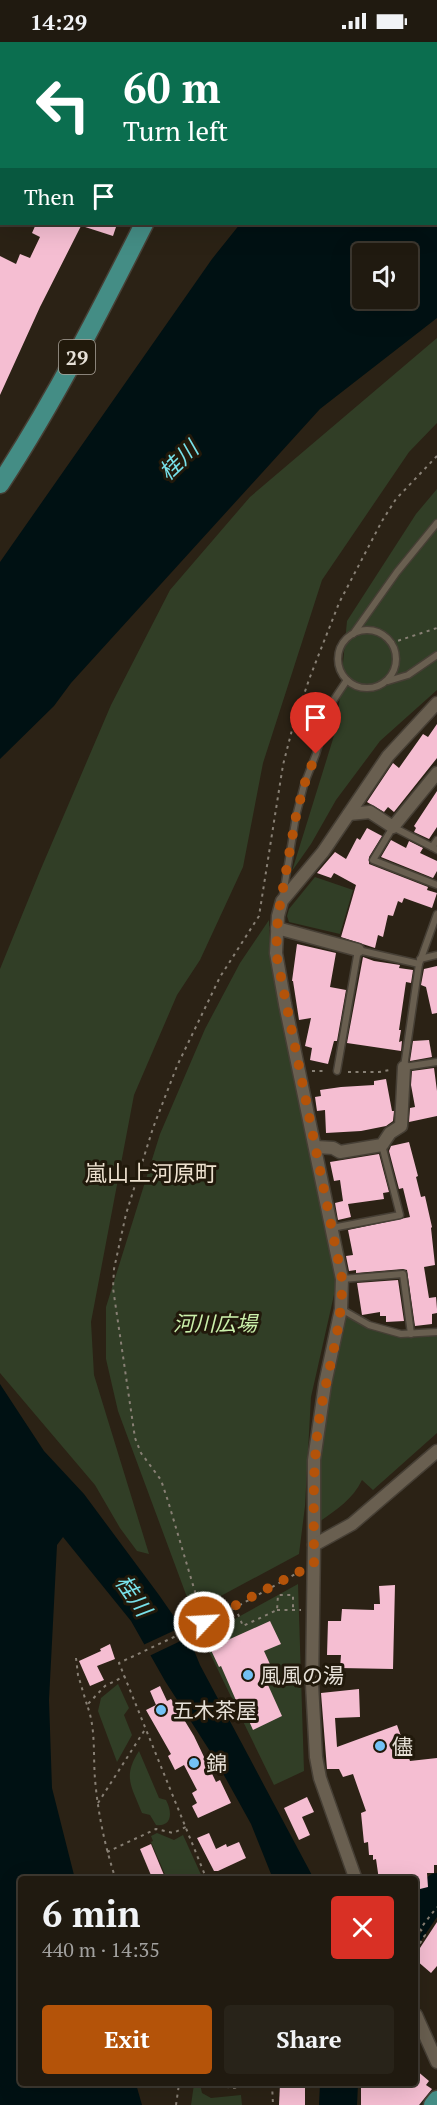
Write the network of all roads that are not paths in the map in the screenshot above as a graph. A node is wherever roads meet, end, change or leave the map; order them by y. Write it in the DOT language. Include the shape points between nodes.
graph roads {
  1 [pos="144,225"];
  2 [pos="0,484"];
  3 [pos="437,523"];
  4 [pos="352,634"];
  5 [pos="437,655"];
  6 [pos="347,680"];
  7 [pos="387,681"];
  8 [pos="437,703"];
  9 [pos="437,773"];
  10 [pos="349,814"];
  11 [pos="393,827"];
  12 [pos="437,840"];
  13 [pos="434,849"];
  14 [pos="437,885"];
  15 [pos="282,902"];
  16 [pos="437,914"];
  17 [pos="277,928"];
  18 [pos="358,950"];
  19 [pos="437,955"];
  20 [pos="419,962"];
  21 [pos="437,1062"];
  22 [pos="404,1067"];
  23 [pos="338,1071"];
  24 [pos="382,1145"];
  25 [pos="316,1147"];
  26 [pos="332,1228"];
  27 [pos="342,1279"];
  28 [pos="341,1309"];
  29 [pos="437,1332"];
  30 [pos="411,1334"];
  31 [pos="437,1451"];
  32 [pos="314,1545"];
  33 [pos="355,1876"];
  34 [pos="418,2019"];
  35 [pos="437,2061"];
  36 [pos="437,2100"];
  37 [pos="433,2105"];
  1 -- 2 [label="main road, 29" via="83,346"];
  3 -- 4 [label="lane"];
  4 -- 6 [label="lane" via="338,656 341,673"];
  4 -- 7 [label="lane" via="377,632 391,643 395,667"];
  5 -- 7 [label="lane" via="408,675"];
  6 -- 7 [label="lane" via="362,688"];
  6 -- 15 [label="lane" via="331,704 304,785"];
  8 -- 10 [label="street" via="388,756"];
  9 -- 11 [label="street"];
  10 -- 11 [label="street" via="370,812"];
  10 -- 15 [label="street"];
  11 -- 13 [label="lane"];
  11 -- 14 [label="lane" via="374,860"];
  12 -- 13 [label="lane"];
  15 -- 17 [label="street"];
  16 -- 20 [label="lane"];
  17 -- 18 [label="street"];
  17 -- 25 [label="street" via="276,953"];
  18 -- 20 [label="lane"];
  18 -- 23 [label="lane"];
  19 -- 20 [label="lane"];
  20 -- 22 [label="lane"];
  21 -- 22 [label="lane"];
  22 -- 24 [label="street" via="401,1126"];
  24 -- 25 [label="street" via="340,1152"];
  24 -- 26 [label="lane" via="400,1215"];
  25 -- 26 [label="street"];
  26 -- 27 [label="street"];
  27 -- 28 [label="street"];
  27 -- 30 [label="lane" via="403,1274"];
  28 -- 30 [label="lane" via="369,1325"];
  28 -- 32 [label="street" via="314,1460"];
  29 -- 30 [label="lane"];
  31 -- 32 [label="street" via="352,1524"];
  32 -- 33 [label="street" via="312,1684 318,1767"];
  34 -- 35 [label="street"];
  36 -- 37 [label="main road"];
}
